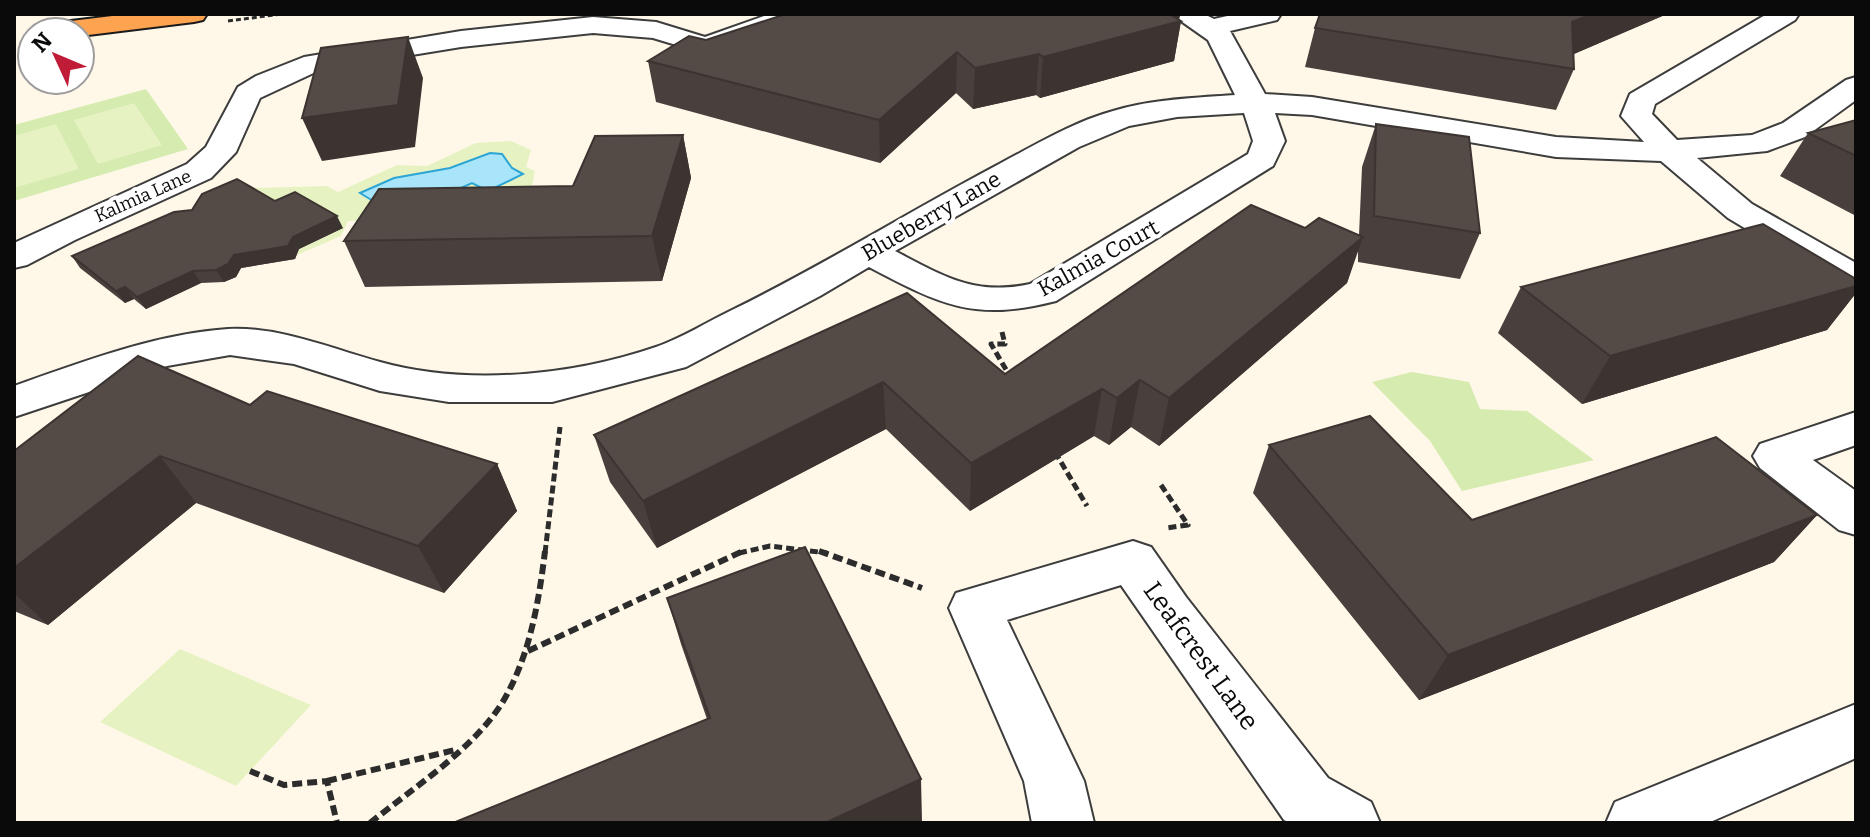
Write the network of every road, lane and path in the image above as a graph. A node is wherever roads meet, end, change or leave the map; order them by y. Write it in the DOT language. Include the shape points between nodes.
graph roads {
  1 [pos="194,14"];
  2 [pos="795,14"];
  3 [pos="1184,14"];
  4 [pos="1268,14"];
  5 [pos="1786,14"];
  6 [pos="96,26"];
  7 [pos="1211,28"];
  8 [pos="1856,86"];
  9 [pos="1257,103"];
  10 [pos="1670,151"];
  11 [pos="869,252"];
  12 [pos="14,257"];
  13 [pos="1856,279"];
  14 [pos="1001,322"];
  15 [pos="1014,383"];
  16 [pos="14,402"];
  17 [pos="560,427"];
  18 [pos="1856,428"];
  19 [pos="1054,449"];
  20 [pos="1161,485"];
  21 [pos="1087,506"];
  22 [pos="1856,517"];
  23 [pos="1158,529"];
  24 [pos="922,588"];
  25 [pos="527,652"];
  26 [pos="1856,730"];
  27 [pos="456,750"];
  28 [pos="250,771"];
  29 [pos="327,781"];
  30 [pos="337,823"];
  31 [pos="370,823"];
  32 [pos="1063,823"];
  33 [pos="1349,823"];
  34 [pos="1637,823"];
  1 -- 6 [label="highway"];
  2 -- 12 [label="street, Kalmia Lane" via="706,46 656,30 593,25 474,37 314,63 248,93 220,152 199,171"];
  3 -- 7 [label="street"];
  4 -- 7 [label="street"];
  5 -- 10 [label="street" via="1641,100 1636,116"];
  7 -- 9 [label="street"];
  8 -- 10 [label="street, Blueberry Lane" via="1794,130 1756,144"];
  9 -- 10 [label="street, Blueberry Lane" via="1312,106 1556,147"];
  9 -- 11 [label="street, Blueberry Lane" via="1121,118 1068,140"];
  9 -- 11 [label="street, Kalmia Court" via="1269,141 1262,159 1042,293 990,303 960,298"];
  10 -- 13 [label="street" via="1740,211"];
  11 -- 16 [label="street, Blueberry Lane" via="671,357 552,388 449,388 380,377 299,351 230,342 164,353"];
  14 -- 15 [label="path" via="1005,344 991,344"];
  17 -- 25 [label="path"];
  18 -- 22 [label="street" via="1776,456"];
  19 -- 21 [label="path"];
  20 -- 23 [label="path" via="1188,525"];
  24 -- 25 [label="path" via="814,550 771,544 748,549"];
  25 -- 27 [label="path" via="504,700"];
  26 -- 34 [label="street"];
  27 -- 29 [label="path"];
  27 -- 31 [label="path"];
  28 -- 29 [label="path" via="284,785"];
  29 -- 30 [label="path"];
  32 -- 33 [label="street, Leafcrest Lane" via="1054,781 975,608 1133,561 1306,799"];
}
